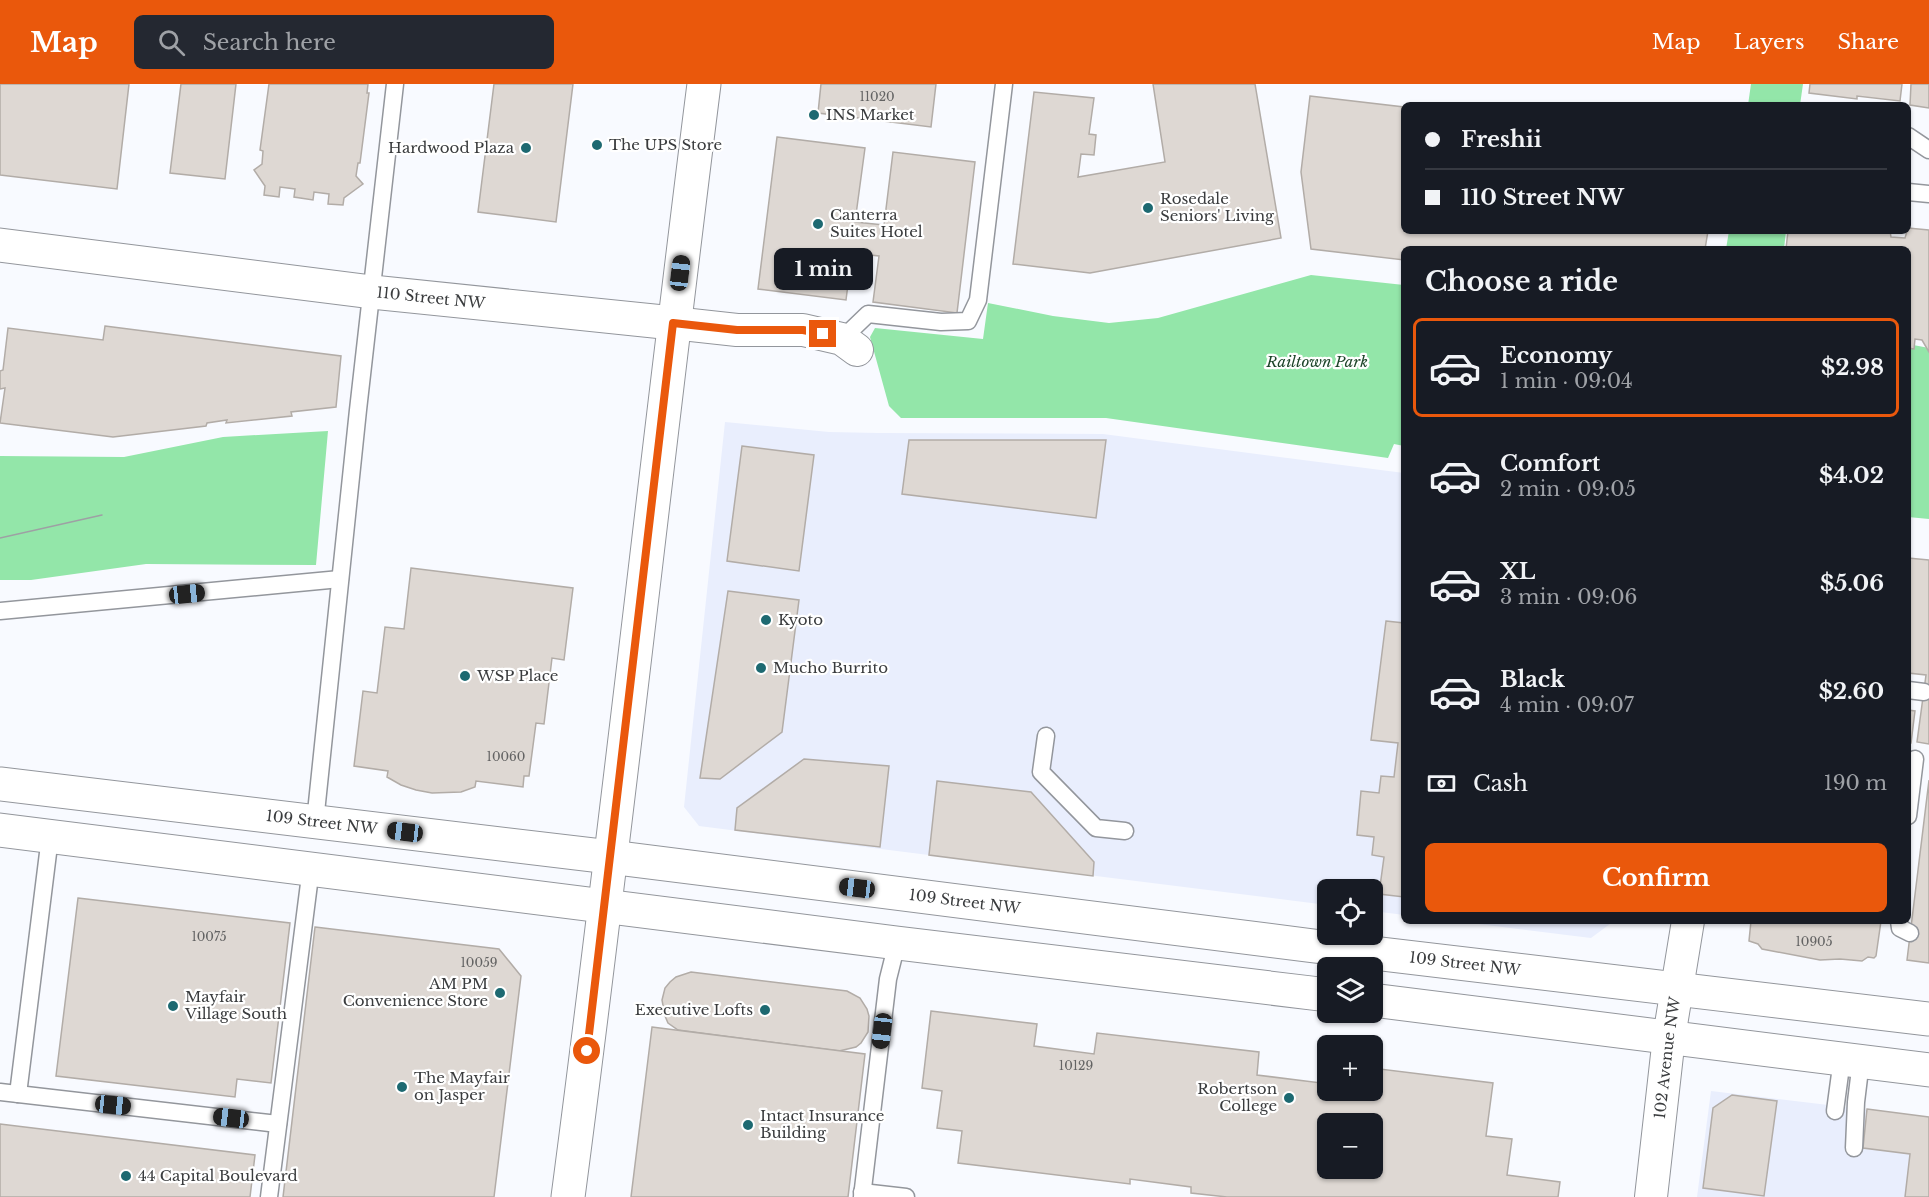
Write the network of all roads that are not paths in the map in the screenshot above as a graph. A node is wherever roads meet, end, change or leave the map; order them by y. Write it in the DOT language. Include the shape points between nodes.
graph roads {
  1 [pos="395,84"];
  2 [pos="704,84"];
  3 [pos="1004,84"];
  4 [pos="1911,138"];
  5 [pos="1929,150"];
  6 [pos="1911,192"];
  7 [pos="1929,194"];
  8 [pos="0,244"];
  9 [pos="372,292"];
  10 [pos="673,323"];
  11 [pos="850,344"];
  12 [pos="340,579"];
  13 [pos="0,611"];
  14 [pos="1046,736"];
  15 [pos="1917,759"];
  16 [pos="0,784"];
  17 [pos="1911,797"];
  18 [pos="315,822"];
  19 [pos="0,830"];
  20 [pos="1125,831"];
  21 [pos="50,837"];
  22 [pos="610,857"];
  23 [pos="311,868"];
  24 [pos="605,906"];
  25 [pos="1688,924"];
  26 [pos="897,944"];
  27 [pos="1678,990"];
  28 [pos="1317,994"];
  29 [pos="1383,1001"];
  30 [pos="1929,1019"];
  31 [pos="1669,1037"];
  32 [pos="1852,1060"];
  33 [pos="1929,1070"];
  34 [pos="0,1092"];
  35 [pos="18,1094"];
  36 [pos="1835,1111"];
  37 [pos="278,1124"];
  38 [pos="1854,1148"];
  39 [pos="862,1194"];
  40 [pos="269,1197"];
  41 [pos="568,1197"];
  42 [pos="906,1197"];
  43 [pos="1651,1197"];
  1 -- 9 [label="lane"];
  2 -- 10 [label="main road"];
  3 -- 11 [label="lane" via="978,300 968,321 868,314"];
  4 -- 5 [label="lane"];
  6 -- 7 [label="lane"];
  8 -- 9 [label="main road, 110 Street NW"];
  9 -- 10 [label="main road, 110 Street NW"];
  9 -- 12 [label="lane"];
  10 -- 11 [label="street, 110 Street NW" via="737,330 803,330"];
  10 -- 22 [label="main road"];
  12 -- 13 [label="lane"];
  12 -- 18 [label="lane"];
  14 -- 20 [label="lane" via="1041,772 1096,828"];
  15 -- 17 [label="lane"];
  16 -- 18 [label="main road, 109 Street NW"];
  18 -- 22 [label="main road, 109 Street NW"];
  19 -- 21 [label="main road"];
  21 -- 23 [label="main road"];
  21 -- 35 [label="lane"];
  22 -- 24 [label="main road"];
  22 -- 27 [label="main road, 109 Street NW"];
  23 -- 24 [label="main road"];
  23 -- 37 [label="lane"];
  24 -- 26 [label="main road"];
  24 -- 41 [label="main road"];
  25 -- 27 [label="street, 102 Avenue NW"];
  26 -- 28 [label="main road"];
  26 -- 39 [label="lane" via="888,979"];
  27 -- 30 [label="main road, 109 Street NW"];
  27 -- 31 [label="street, 102 Avenue NW"];
  29 -- 31 [label="main road"];
  31 -- 32 [label="main road"];
  31 -- 43 [label="street, 102 Avenue NW"];
  32 -- 33 [label="main road"];
  32 -- 36 [label="lane"];
  32 -- 38 [label="lane" via="1856,1102"];
  34 -- 35 [label="lane"];
  35 -- 37 [label="lane"];
  37 -- 40 [label="lane"];
  39 -- 42 [label="lane"];
}
